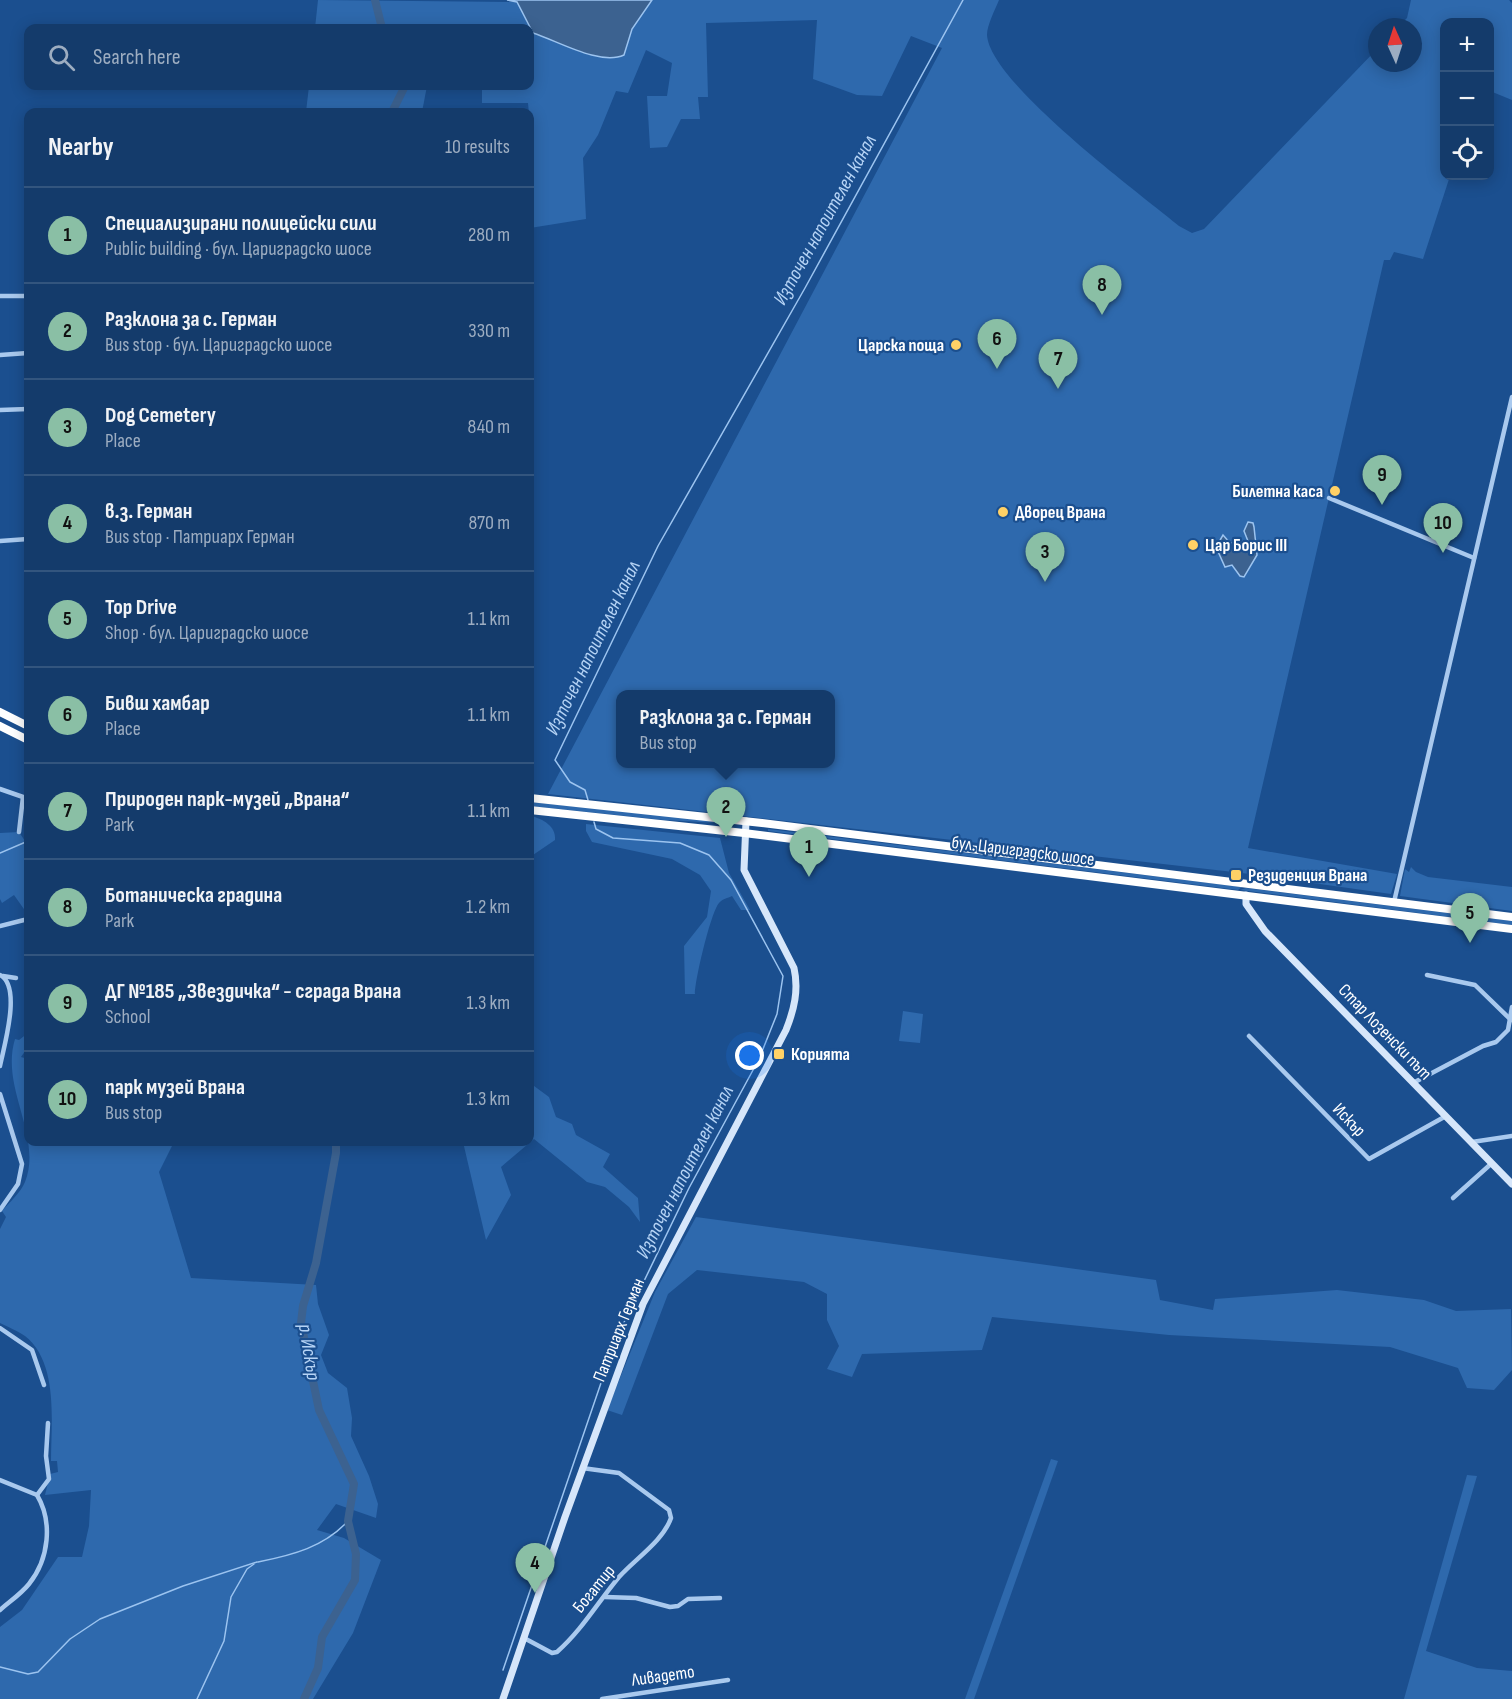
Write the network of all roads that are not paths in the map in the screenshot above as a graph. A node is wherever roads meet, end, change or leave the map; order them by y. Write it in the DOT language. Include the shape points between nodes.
graph roads {
  1 [pos="0,296"];
  2 [pos="24,296"];
  3 [pos="24,353"];
  4 [pos="0,355"];
  5 [pos="1512,397"];
  6 [pos="24,409"];
  7 [pos="0,410"];
  8 [pos="1329,498"];
  9 [pos="24,540"];
  10 [pos="0,541"];
  11 [pos="1474,558"];
  12 [pos="0,712"];
  13 [pos="24,724"];
  14 [pos="0,726"];
  15 [pos="24,738"];
  16 [pos="0,789"];
  17 [pos="534,798"];
  18 [pos="534,810"];
  19 [pos="746,821"];
  20 [pos="19,832"];
  21 [pos="744,833"];
  22 [pos="1246,896"];
  23 [pos="1394,902"];
  24 [pos="1512,917"];
  25 [pos="24,920"];
  26 [pos="0,926"];
  27 [pos="1512,930"];
  28 [pos="1427,975"];
  29 [pos="2,976"];
  30 [pos="16,978"];
  31 [pos="1512,1007"];
  32 [pos="1511,1020"];
  33 [pos="1508,1029"];
  34 [pos="1512,1035"];
  35 [pos="1249,1036"];
  36 [pos="0,1066"];
  37 [pos="1413,1083"];
  38 [pos="0,1094"];
  39 [pos="1446,1116"];
  40 [pos="1512,1136"];
  41 [pos="1472,1142"];
  42 [pos="1492,1163"];
  43 [pos="1512,1184"];
  44 [pos="1453,1198"];
  45 [pos="0,1210"];
  46 [pos="0,1328"];
  47 [pos="44,1385"];
  48 [pos="48,1423"];
  49 [pos="582,1468"];
  50 [pos="0,1480"];
  51 [pos="38,1495"];
  52 [pos="605,1597"];
  53 [pos="720,1598"];
  54 [pos="0,1610"];
  55 [pos="524,1638"];
  56 [pos="728,1680"];
  57 [pos="503,1699"];
  58 [pos="602,1699"];
  1 -- 2 [label="street"];
  3 -- 4 [label="street"];
  5 -- 11 [label="street"];
  6 -- 7 [label="street"];
  8 -- 11 [label="street"];
  9 -- 10 [label="street"];
  11 -- 23 [label="street"];
  12 -- 13 [label="highway"];
  14 -- 15 [label="highway"];
  16 -- 20 [label="street" via="23,797"];
  17 -- 19 [label="highway, бул. Цариградско шосе"];
  18 -- 21 [label="highway, бул. Цариградско шосе"];
  19 -- 21 [label="street, Патриарх Герман"];
  19 -- 23 [label="highway, бул. Цариградско шосе"];
  21 -- 22 [label="highway, бул. Цариградско шосе"];
  21 -- 49 [label="street, Патриарх Герман" via="744,870 794,968 794,1007 770,1062 643,1304"];
  22 -- 27 [label="highway, бул. Цариградско шосе"];
  22 -- 37 [label="street, Стар Лозенски път" via="1246,904 1265,931"];
  23 -- 24 [label="highway, бул. Цариградско шосе"];
  25 -- 26 [label="street"];
  28 -- 32 [label="street" via="1475,985"];
  29 -- 30 [label="street"];
  29 -- 36 [label="street" via="12,995"];
  31 -- 32 [label="street"];
  32 -- 33 [label="street"];
  33 -- 34 [label="street"];
  33 -- 37 [label="street" via="1496,1042"];
  35 -- 39 [label="street, Искър" via="1369,1159"];
  37 -- 39 [label="street, Стар Лозенски път"];
  38 -- 45 [label="street" via="22,1164 18,1184"];
  39 -- 41 [label="street, Стар Лозенски път"];
  40 -- 41 [label="street"];
  41 -- 42 [label="street, Стар Лозенски път"];
  42 -- 43 [label="street, Стар Лозенски път"];
  42 -- 44 [label="street"];
  46 -- 47 [label="street" via="32,1350"];
  48 -- 51 [label="street" via="49,1479"];
  49 -- 52 [label="street, Богатир" via="619,1473 672,1513 666,1527"];
  49 -- 55 [label="street, Патриарх Герман"];
  50 -- 51 [label="street"];
  51 -- 54 [label="street" via="47,1515 46,1545 28,1585"];
  52 -- 53 [label="street" via="636,1598 670,1607 688,1599"];
  52 -- 55 [label="street, Богатир" via="557,1652"];
  55 -- 57 [label="street, Патриарх Герман"];
  56 -- 58 [label="street, Ливадето"];
}
